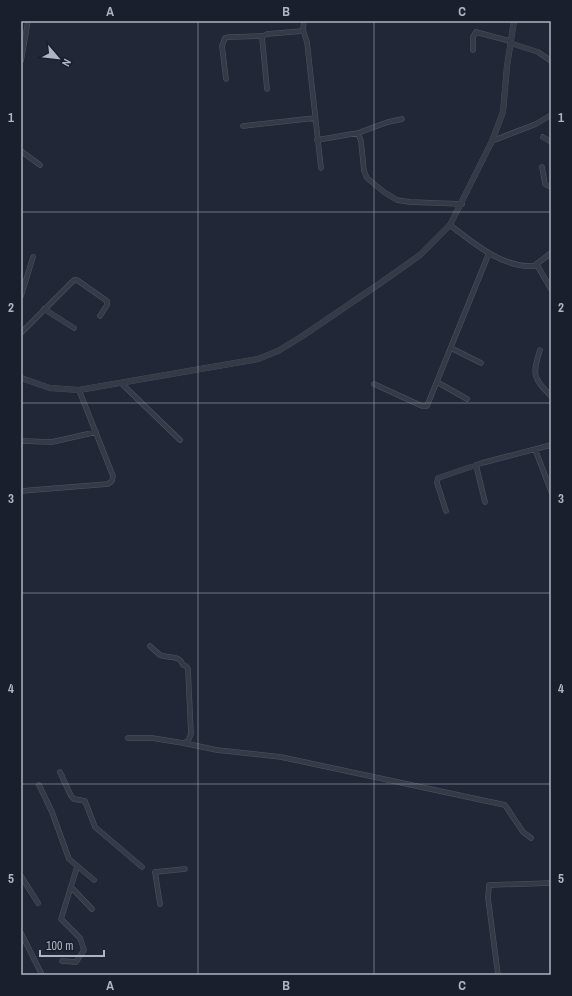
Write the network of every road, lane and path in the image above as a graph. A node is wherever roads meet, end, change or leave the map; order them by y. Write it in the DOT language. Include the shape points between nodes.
graph roads {
  1 [pos="28,21"];
  2 [pos="304,21"];
  3 [pos="514,21"];
  4 [pos="303,31"];
  5 [pos="263,36"];
  6 [pos="510,42"];
  7 [pos="473,50"];
  8 [pos="21,61"];
  9 [pos="551,61"];
  10 [pos="226,79"];
  11 [pos="267,89"];
  12 [pos="551,115"];
  13 [pos="315,118"];
  14 [pos="402,119"];
  15 [pos="243,126"];
  16 [pos="358,132"];
  17 [pos="543,137"];
  18 [pos="317,140"];
  19 [pos="492,141"];
  20 [pos="551,142"];
  21 [pos="21,151"];
  22 [pos="40,165"];
  23 [pos="542,167"];
  24 [pos="320,168"];
  25 [pos="551,187"];
  26 [pos="462,204"];
  27 [pos="450,225"];
  28 [pos="489,253"];
  29 [pos="551,253"];
  30 [pos="34,257"];
  31 [pos="537,265"];
  32 [pos="551,289"];
  33 [pos="21,296"];
  34 [pos="44,309"];
  35 [pos="100,316"];
  36 [pos="74,328"];
  37 [pos="21,333"];
  38 [pos="451,348"];
  39 [pos="540,350"];
  40 [pos="482,364"];
  41 [pos="21,378"];
  42 [pos="438,382"];
  43 [pos="121,383"];
  44 [pos="374,384"];
  45 [pos="79,390"];
  46 [pos="551,396"];
  47 [pos="468,399"];
  48 [pos="96,432"];
  49 [pos="180,440"];
  50 [pos="21,441"];
  51 [pos="551,445"];
  52 [pos="535,450"];
  53 [pos="476,465"];
  54 [pos="21,491"];
  55 [pos="551,491"];
  56 [pos="485,502"];
  57 [pos="446,511"];
  58 [pos="150,646"];
  59 [pos="128,738"];
  60 [pos="183,743"];
  61 [pos="60,772"];
  62 [pos="39,785"];
  63 [pos="531,838"];
  64 [pos="77,867"];
  65 [pos="142,867"];
  66 [pos="185,868"];
  67 [pos="21,876"];
  68 [pos="94,880"];
  69 [pos="551,883"];
  70 [pos="72,888"];
  71 [pos="38,903"];
  72 [pos="160,904"];
  73 [pos="92,909"];
  74 [pos="21,933"];
  75 [pos="62,961"];
  76 [pos="42,975"];
  77 [pos="498,975"];
  1 -- 8 [label="street"];
  2 -- 4 [label="street"];
  3 -- 6 [label="street"];
  4 -- 5 [label="street"];
  4 -- 13 [label="street" via="307,42"];
  5 -- 10 [label="street" via="225,38 222,46"];
  5 -- 11 [label="street" via="261,43"];
  6 -- 7 [label="street" via="475,32"];
  6 -- 9 [label="street" via="538,52"];
  6 -- 19 [label="street" via="502,112"];
  12 -- 19 [label="street" via="536,124"];
  13 -- 15 [label="street"];
  13 -- 18 [label="street"];
  14 -- 16 [label="street"];
  16 -- 18 [label="street"];
  16 -- 26 [label="street" via="367,178 384,192 396,200"];
  17 -- 20 [label="street"];
  18 -- 24 [label="street"];
  19 -- 26 [label="street"];
  21 -- 22 [label="street"];
  23 -- 25 [label="street" via="545,184"];
  26 -- 27 [label="street"];
  27 -- 28 [label="street"];
  27 -- 43 [label="street" via="420,255 278,351 246,362"];
  28 -- 31 [label="street" via="519,265"];
  28 -- 38 [label="street"];
  29 -- 31 [label="street"];
  30 -- 33 [label="street"];
  31 -- 32 [label="street"];
  34 -- 35 [label="street" via="71,281 77,280 108,302"];
  34 -- 36 [label="street"];
  34 -- 37 [label="street"];
  38 -- 40 [label="street"];
  38 -- 42 [label="street"];
  39 -- 46 [label="street" via="534,375 538,384"];
  41 -- 45 [label="street" via="50,388"];
  42 -- 44 [label="street" via="426,406"];
  42 -- 47 [label="street"];
  43 -- 45 [label="street"];
  43 -- 49 [label="street"];
  45 -- 48 [label="street"];
  48 -- 50 [label="street" via="52,442"];
  48 -- 54 [label="street" via="113,476 112,481 108,484"];
  51 -- 52 [label="street"];
  52 -- 53 [label="street"];
  52 -- 55 [label="street"];
  53 -- 56 [label="street"];
  53 -- 57 [label="street" via="437,479 436,483"];
  58 -- 60 [label="street" via="161,655 178,658 188,669 192,726 188,740"];
  59 -- 60 [label="street" via="152,738"];
  60 -- 63 [label="street" via="217,750 281,757 505,805 523,832"];
  61 -- 65 [label="street" via="71,796 85,801 95,827"];
  62 -- 64 [label="street" via="52,812 67,855"];
  64 -- 68 [label="street"];
  64 -- 70 [label="street"];
  66 -- 72 [label="street" via="155,872"];
  67 -- 71 [label="street"];
  69 -- 77 [label="street" via="489,885 488,898"];
  70 -- 73 [label="street"];
  70 -- 75 [label="street" via="62,919 80,938 84,950 76,962"];
  74 -- 76 [label="street"];
}
